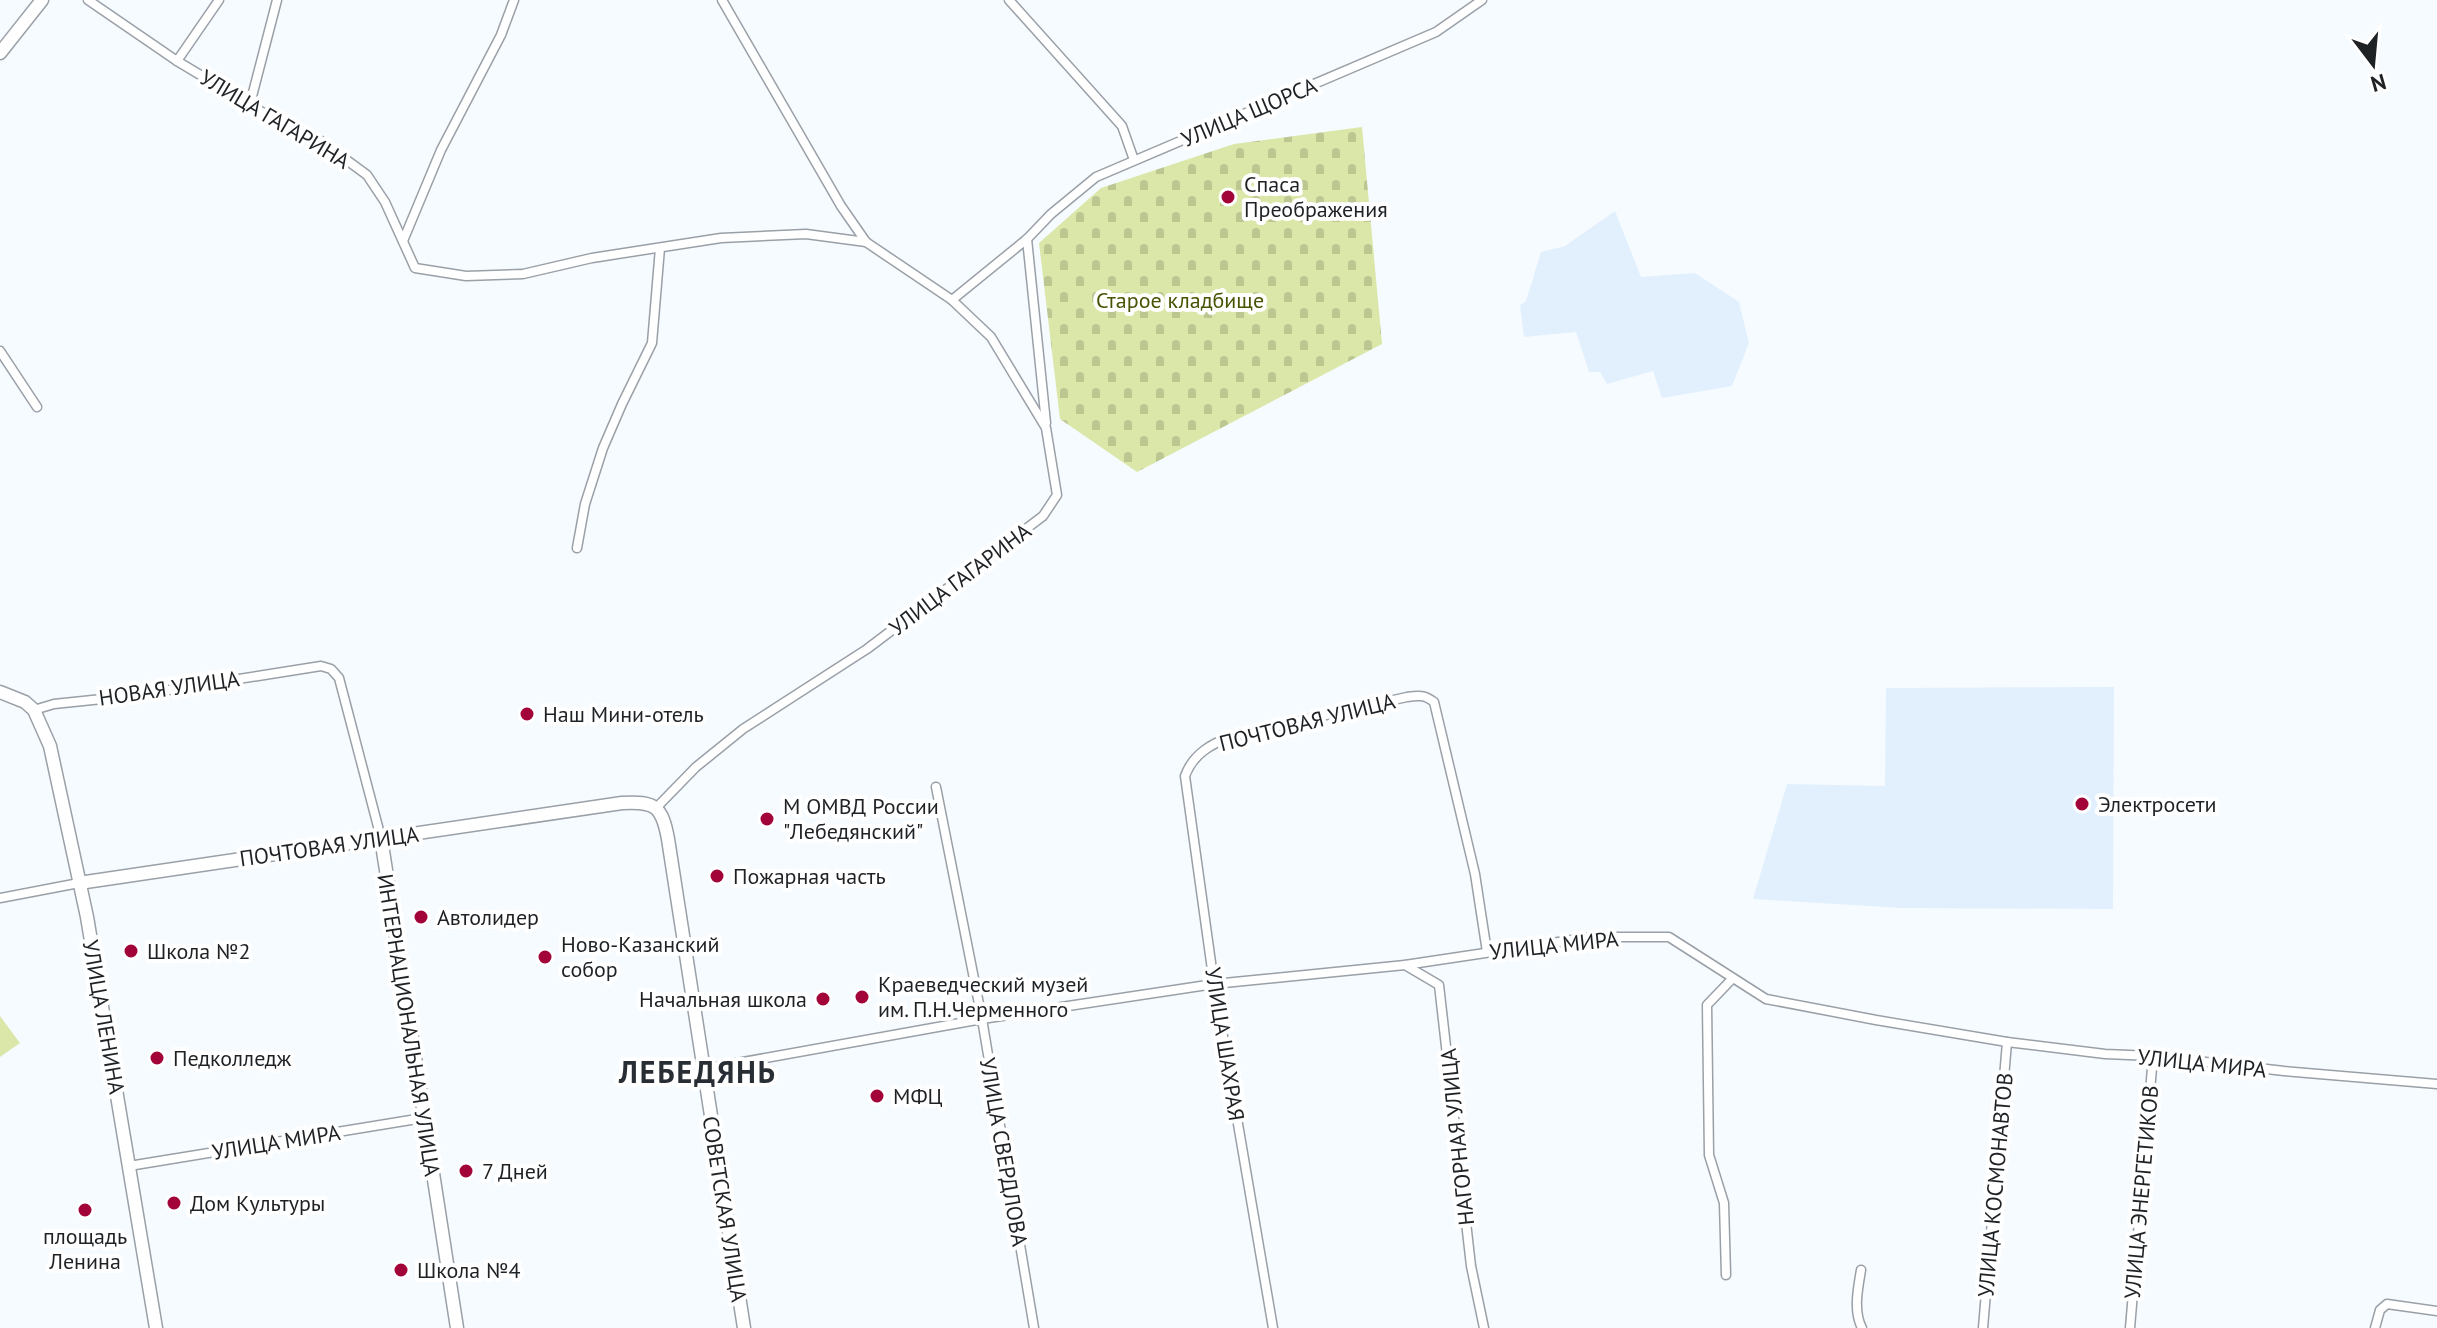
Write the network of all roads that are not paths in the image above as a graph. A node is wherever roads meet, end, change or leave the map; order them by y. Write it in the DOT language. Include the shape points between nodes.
graph roads {
  1 [pos="42,0"];
  2 [pos="88,0"];
  3 [pos="219,0"];
  4 [pos="277,0"];
  5 [pos="514,0"];
  6 [pos="722,0"];
  7 [pos="1009,0"];
  8 [pos="1482,0"];
  9 [pos="0,53"];
  10 [pos="177,61"];
  11 [pos="250,104"];
  12 [pos="1134,160"];
  13 [pos="1027,239"];
  14 [pos="403,241"];
  15 [pos="866,242"];
  16 [pos="660,248"];
  17 [pos="952,300"];
  18 [pos="0,351"];
  19 [pos="37,407"];
  20 [pos="1046,428"];
  21 [pos="577,548"];
  22 [pos="339,678"];
  23 [pos="0,692"];
  24 [pos="34,710"];
  25 [pos="1191,760"];
  26 [pos="936,787"];
  27 [pos="657,807"];
  28 [pos="381,838"];
  29 [pos="79,883"];
  30 [pos="0,898"];
  31 [pos="1487,952"];
  32 [pos="1405,965"];
  33 [pos="1732,979"];
  34 [pos="1214,984"];
  35 [pos="982,1019"];
  36 [pos="2007,1042"];
  37 [pos="2153,1056"];
  38 [pos="704,1069"];
  39 [pos="2437,1084"];
  40 [pos="423,1118"];
  41 [pos="129,1166"];
  42 [pos="1861,1270"];
  43 [pos="1726,1275"];
  44 [pos="2437,1311"];
  45 [pos="156,1328"];
  46 [pos="457,1328"];
  47 [pos="744,1328"];
  48 [pos="1034,1328"];
  49 [pos="1273,1328"];
  50 [pos="1484,1328"];
  51 [pos="1862,1328"];
  52 [pos="1983,1328"];
  53 [pos="2130,1328"];
  54 [pos="2375,1328"];
  1 -- 9 [label="main road"];
  2 -- 10 [label="street, УЛИЦА ГАГАРИНА"];
  3 -- 10 [label="street"];
  4 -- 11 [label="street"];
  5 -- 14 [label="street"];
  6 -- 15 [label="street"];
  7 -- 12 [label="street" via="1122,126"];
  8 -- 12 [label="street, УЛИЦА ЩОРСА" via="1436,32"];
  10 -- 11 [label="street, УЛИЦА ГАГАРИНА"];
  11 -- 14 [label="street, УЛИЦА ГАГАРИНА" via="318,139 367,175"];
  12 -- 13 [label="street, УЛИЦА ЩОРСА" via="1096,177"];
  13 -- 17 [label="street, УЛИЦА ЩОРСА"];
  13 -- 20 [label="street"];
  14 -- 16 [label="street, УЛИЦА ГАГАРИНА" via="415,268 466,276 523,274"];
  15 -- 16 [label="street, УЛИЦА ГАГАРИНА" via="806,234 721,238"];
  15 -- 17 [label="street, УЛИЦА ГАГАРИНА"];
  16 -- 21 [label="street" via="652,343 603,448"];
  17 -- 20 [label="street, УЛИЦА ГАГАРИНА" via="991,337"];
  18 -- 19 [label="street"];
  20 -- 27 [label="street, УЛИЦА ГАГАРИНА" via="1057,495 1043,516 867,649 743,729"];
  22 -- 24 [label="street, НОВАЯ УЛИЦА" via="321,666"];
  22 -- 28 [label="street, ИНТЕРНАЦИОНАЛЬНАЯ УЛИЦА"];
  23 -- 24 [label="main road"];
  24 -- 29 [label="main road, УЛИЦА ЛЕНИНА" via="50,746"];
  25 -- 31 [label="street, ПОЧТОВАЯ УЛИЦА" via="1232,736 1419,694 1428,698 1434,702 1463,820"];
  25 -- 34 [label="street, УЛИЦА ШАХРАЯ" via="1185,776"];
  26 -- 35 [label="street, УЛИЦА СВЕРДЛОВА"];
  27 -- 28 [label="main road, ПОЧТОВАЯ УЛИЦА" via="622,803"];
  27 -- 38 [label="main road, СОВЕТСКАЯ УЛИЦА" via="666,824"];
  28 -- 29 [label="main road, ПОЧТОВАЯ УЛИЦА"];
  28 -- 40 [label="main road, ИНТЕРНАЦИОНАЛЬНАЯ УЛИЦА"];
  29 -- 30 [label="street, ПОЧТОВАЯ УЛИЦА"];
  29 -- 41 [label="main road, УЛИЦА ЛЕНИНА"];
  31 -- 32 [label="street, УЛИЦА МИРА"];
  31 -- 33 [label="street, УЛИЦА МИРА" via="1592,937 1669,937"];
  32 -- 34 [label="street, УЛИЦА МИРА"];
  32 -- 50 [label="street, НАГОРНАЯ УЛИЦА" via="1439,985 1471,1266"];
  33 -- 36 [label="street, УЛИЦА МИРА" via="1766,999"];
  33 -- 43 [label="street" via="1707,1005 1709,1155 1724,1203"];
  34 -- 35 [label="street, УЛИЦА МИРА"];
  34 -- 49 [label="street, УЛИЦА ШАХРАЯ"];
  35 -- 38 [label="street, УЛИЦА МИРА"];
  35 -- 48 [label="street, УЛИЦА СВЕРДЛОВА"];
  36 -- 37 [label="street, УЛИЦА МИРА"];
  36 -- 52 [label="street, УЛИЦА КОСМОНАВТОВ"];
  37 -- 39 [label="street, УЛИЦА МИРА"];
  37 -- 53 [label="street, УЛИЦА ЭНЕРГЕТИКОВ"];
  38 -- 47 [label="main road, СОВЕТСКАЯ УЛИЦА"];
  40 -- 41 [label="street, УЛИЦА МИРА"];
  40 -- 46 [label="main road, ИНТЕРНАЦИОНАЛЬНАЯ УЛИЦА"];
  41 -- 45 [label="main road, УЛИЦА ЛЕНИНА"];
  42 -- 51 [label="street" via="1857,1297"];
  44 -- 54 [label="street" via="2387,1304"];
}
